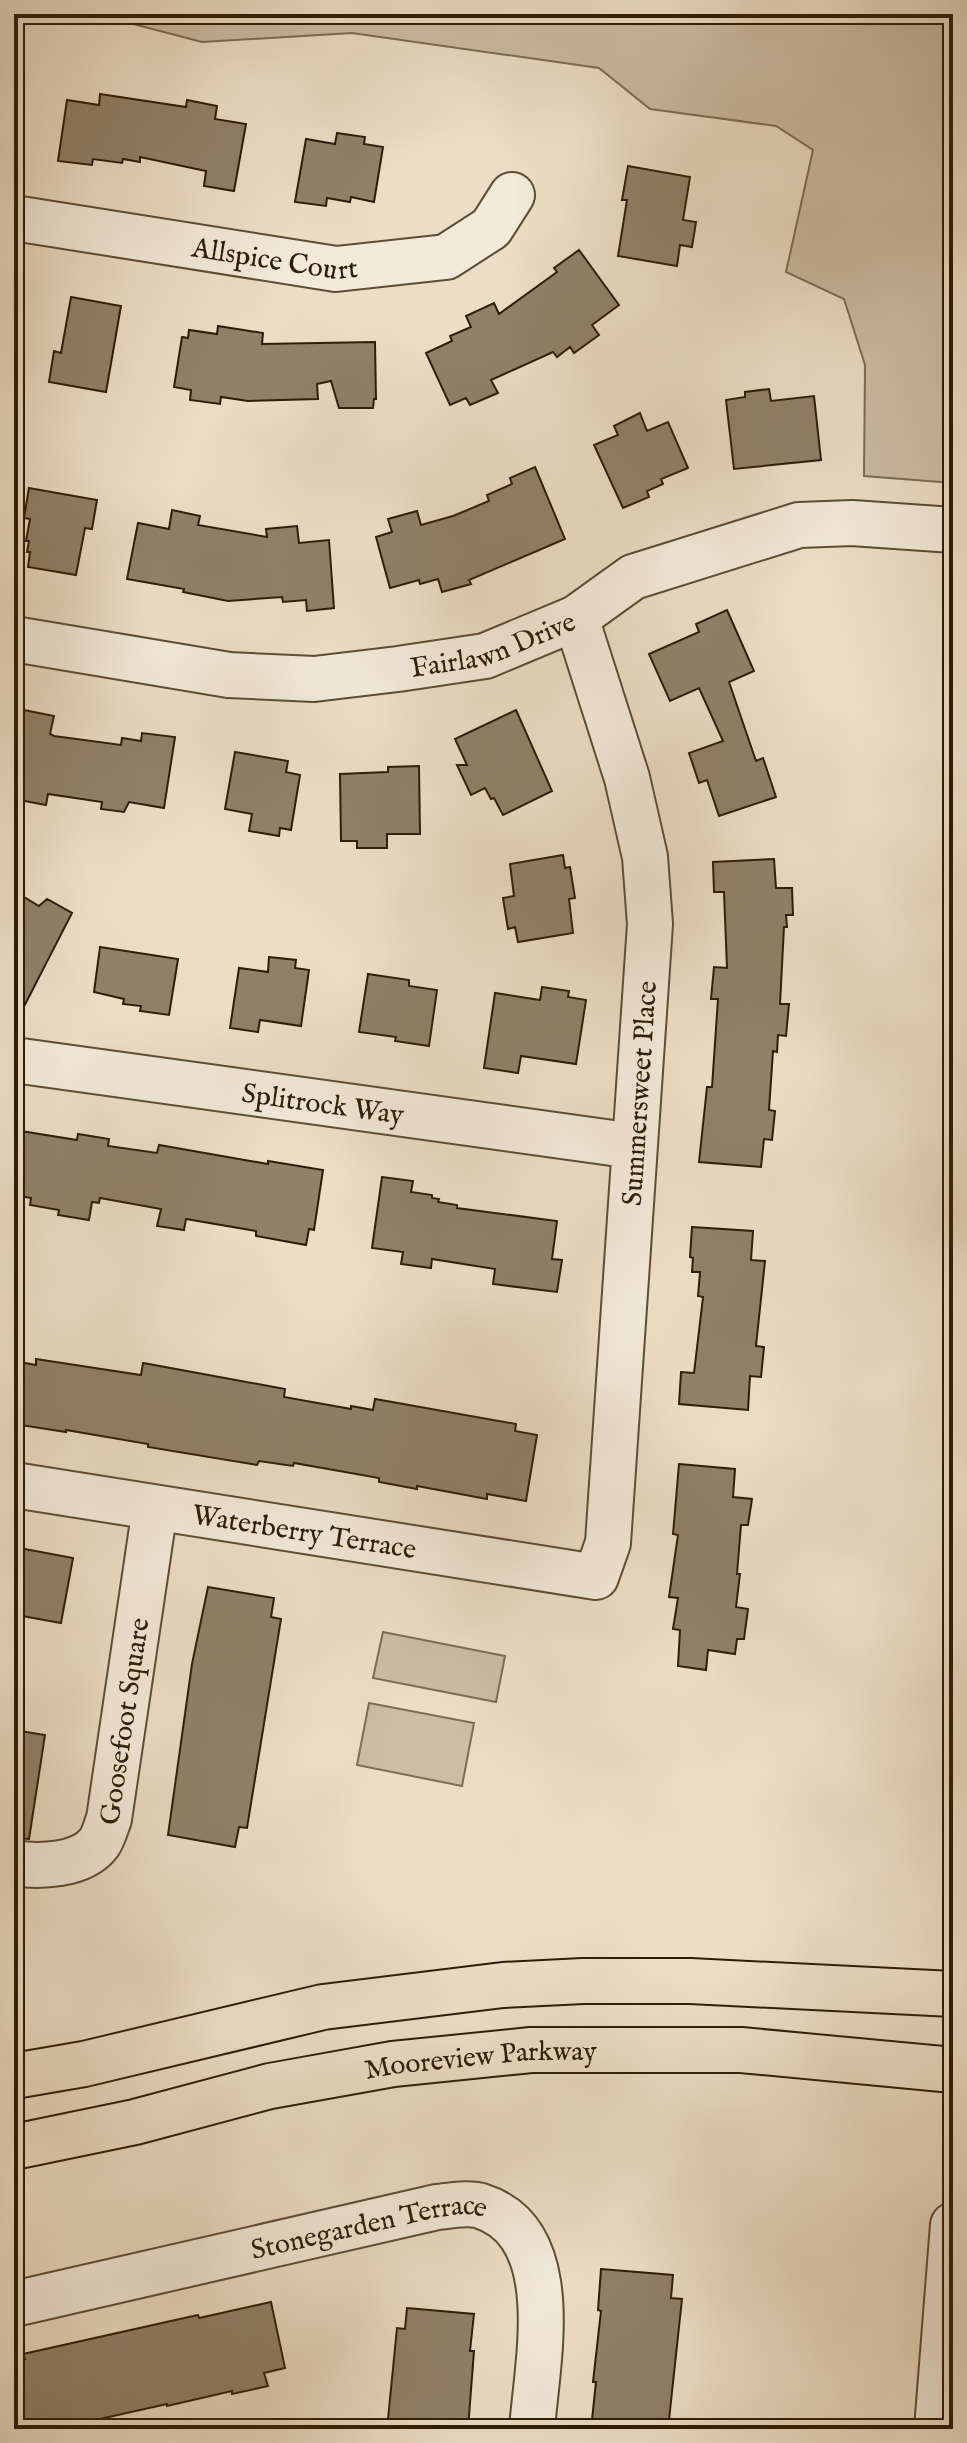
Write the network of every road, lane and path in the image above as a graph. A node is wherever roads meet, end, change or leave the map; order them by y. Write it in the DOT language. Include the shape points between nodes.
graph roads {
  1 [pos="512,195"];
  2 [pos="14,218"];
  3 [pos="953,530"];
  4 [pos="576,618"];
  5 [pos="14,639"];
  6 [pos="14,1060"];
  7 [pos="634,1146"];
  8 [pos="14,1485"];
  9 [pos="155,1508"];
  10 [pos="596,1577"];
  11 [pos="14,1863"];
  12 [pos="953,1994"];
  13 [pos="953,2070"];
  14 [pos="14,2076"];
  15 [pos="14,2147"];
  16 [pos="953,2225"];
  17 [pos="14,2304"];
  18 [pos="532,2429"];
  19 [pos="937,2429"];
  1 -- 2 [label="street, Allspice Court" via="491,228 446,257 336,269"];
  3 -- 4 [label="street, Fairlawn Drive" via="799,525 633,577"];
  4 -- 5 [label="street, Fairlawn Drive" via="485,656 314,679 229,675"];
  4 -- 7 [label="street, Summersweet Place" via="627,778 645,857 650,924"];
  6 -- 7 [label="street, Splitrock Way"];
  7 -- 10 [label="street, Summersweet Place" via="608,1543"];
  8 -- 9 [label="street, Waterberry Terrace"];
  9 -- 10 [label="street, Waterberry Terrace"];
  9 -- 11 [label="street, Goosefoot Square" via="109,1819 99,1843 81,1857 34,1866"];
  12 -- 14 [label="main road" via="690,1981 503,1985 323,2007"];
  13 -- 15 [label="main road, Mooreview Parkway" via="741,2050 531,2050 393,2064 270,2086"];
  16 -- 19 [label="street"];
  17 -- 18 [label="street, Stonegarden Terrace" via="437,2207 479,2205 514,2224 532,2255 542,2294"];
}
